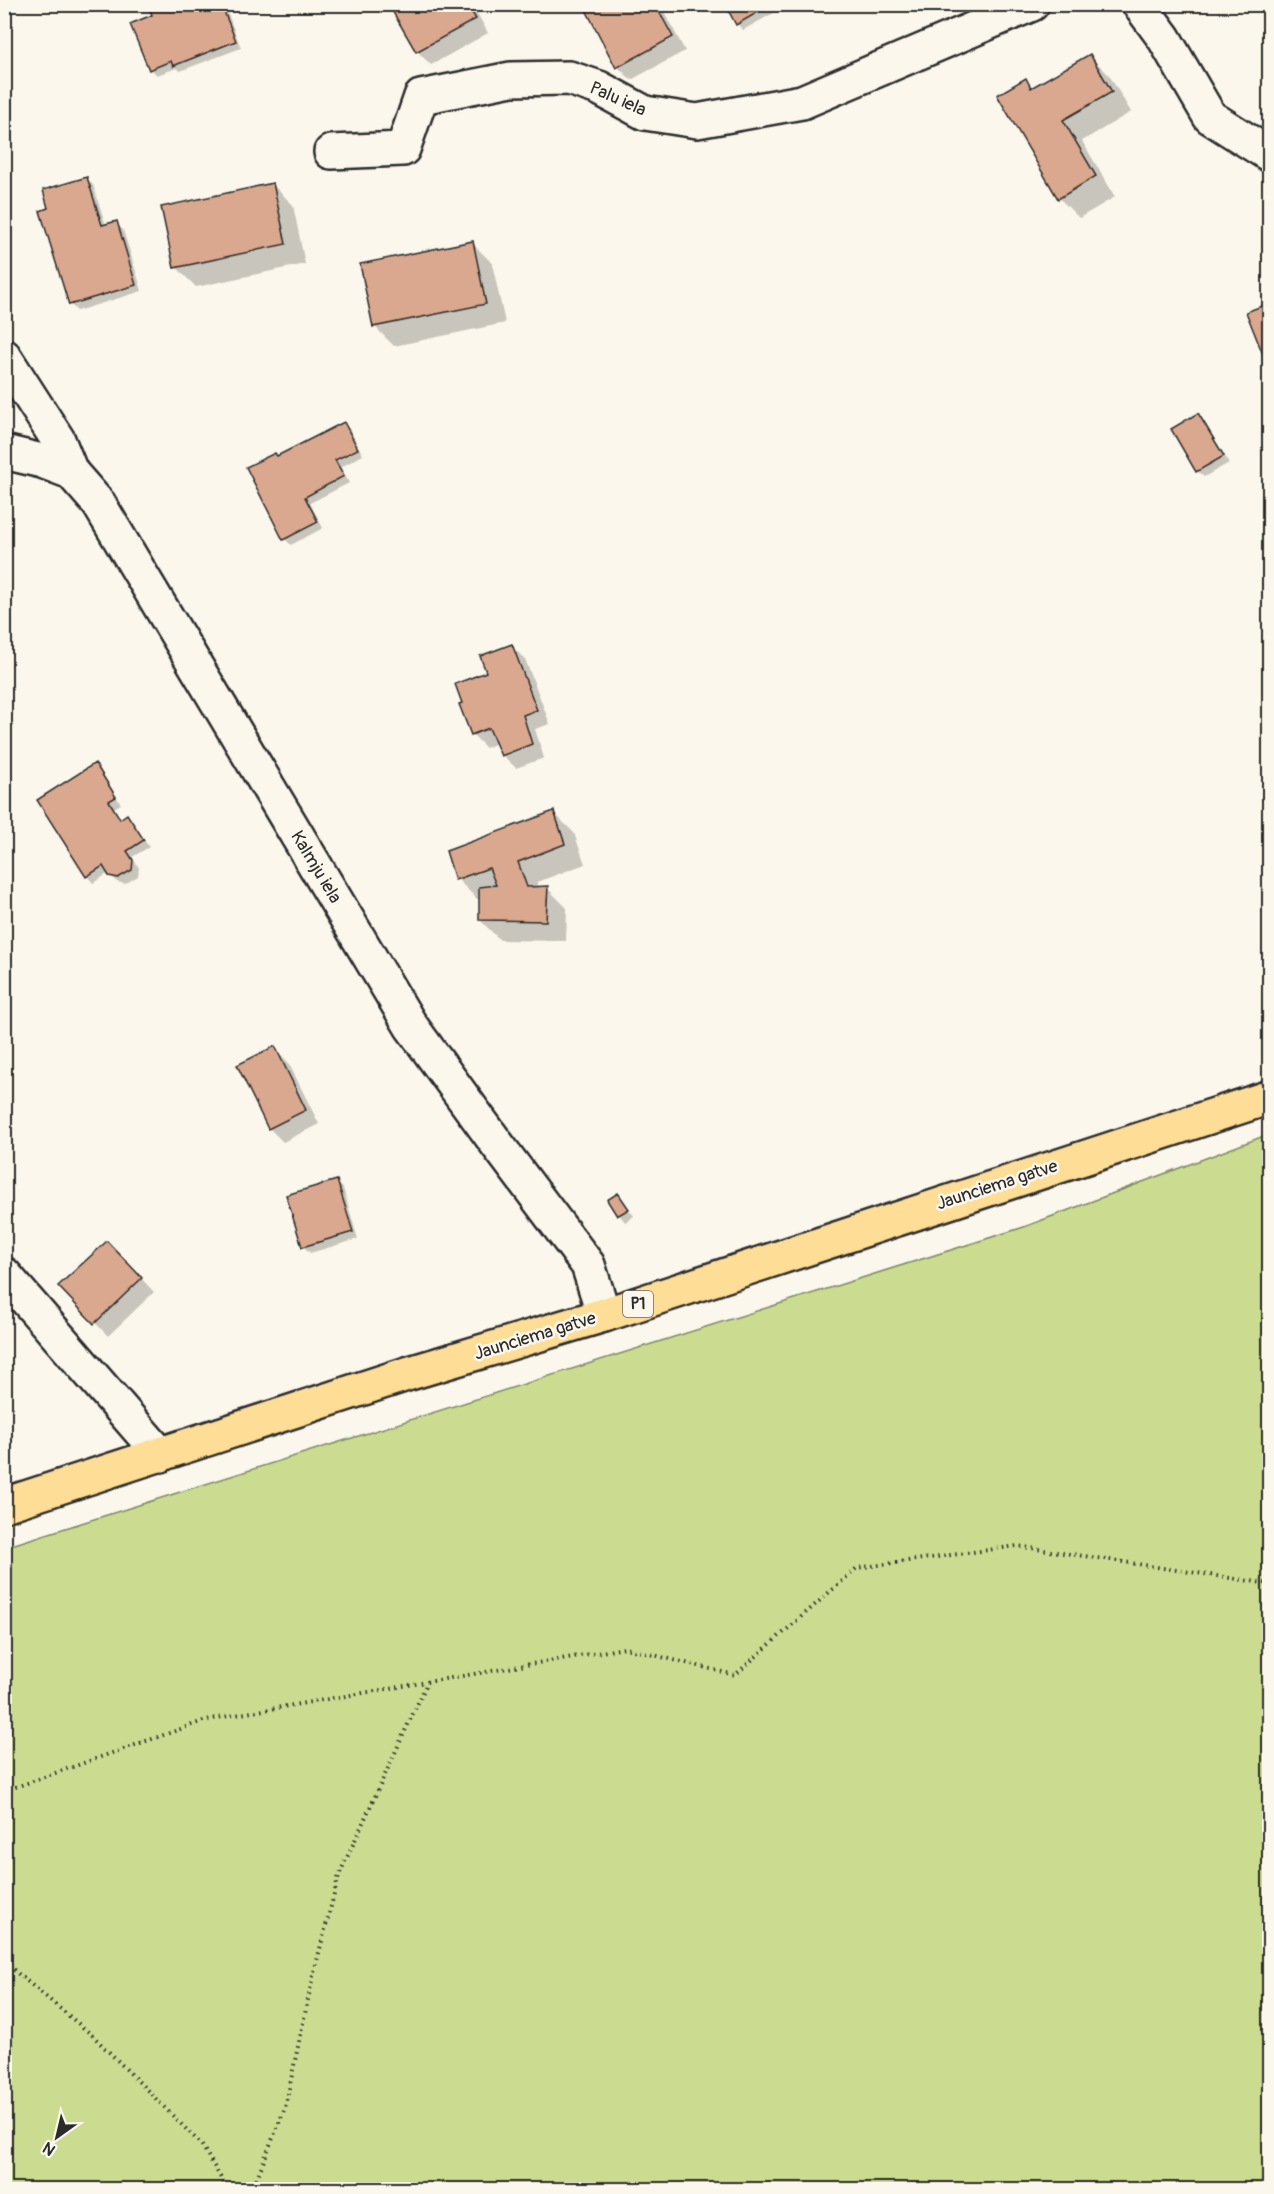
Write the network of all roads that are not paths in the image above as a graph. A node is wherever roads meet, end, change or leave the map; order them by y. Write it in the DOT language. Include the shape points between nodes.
graph roads {
  1 [pos="1032,4"];
  2 [pos="1139,4"];
  3 [pos="331,152"];
  4 [pos="1269,155"];
  5 [pos="4,356"];
  6 [pos="4,452"];
  7 [pos="70,472"];
  8 [pos="1269,1096"];
  9 [pos="4,1274"];
  10 [pos="604,1315"];
  11 [pos="161,1455"];
  12 [pos="4,1505"];
  1 -- 3 [label="street, Palu iela" via="802,102 697,121 645,113 599,88 569,78 512,79 421,97 403,149"];
  2 -- 4 [label="street" via="1164,38 1210,117"];
  5 -- 7 [label="street" via="58,440"];
  6 -- 7 [label="street, Kalmju iela"];
  7 -- 10 [label="street, Kalmju iela" via="99,504 411,1026 588,1264"];
  8 -- 10 [label="main road, Jaunciema gatve / P1"];
  9 -- 11 [label="street"];
  10 -- 11 [label="main road, Jaunciema gatve / P1" via="410,1373"];
  11 -- 12 [label="main road, Jaunciema gatve / P1"];
}
